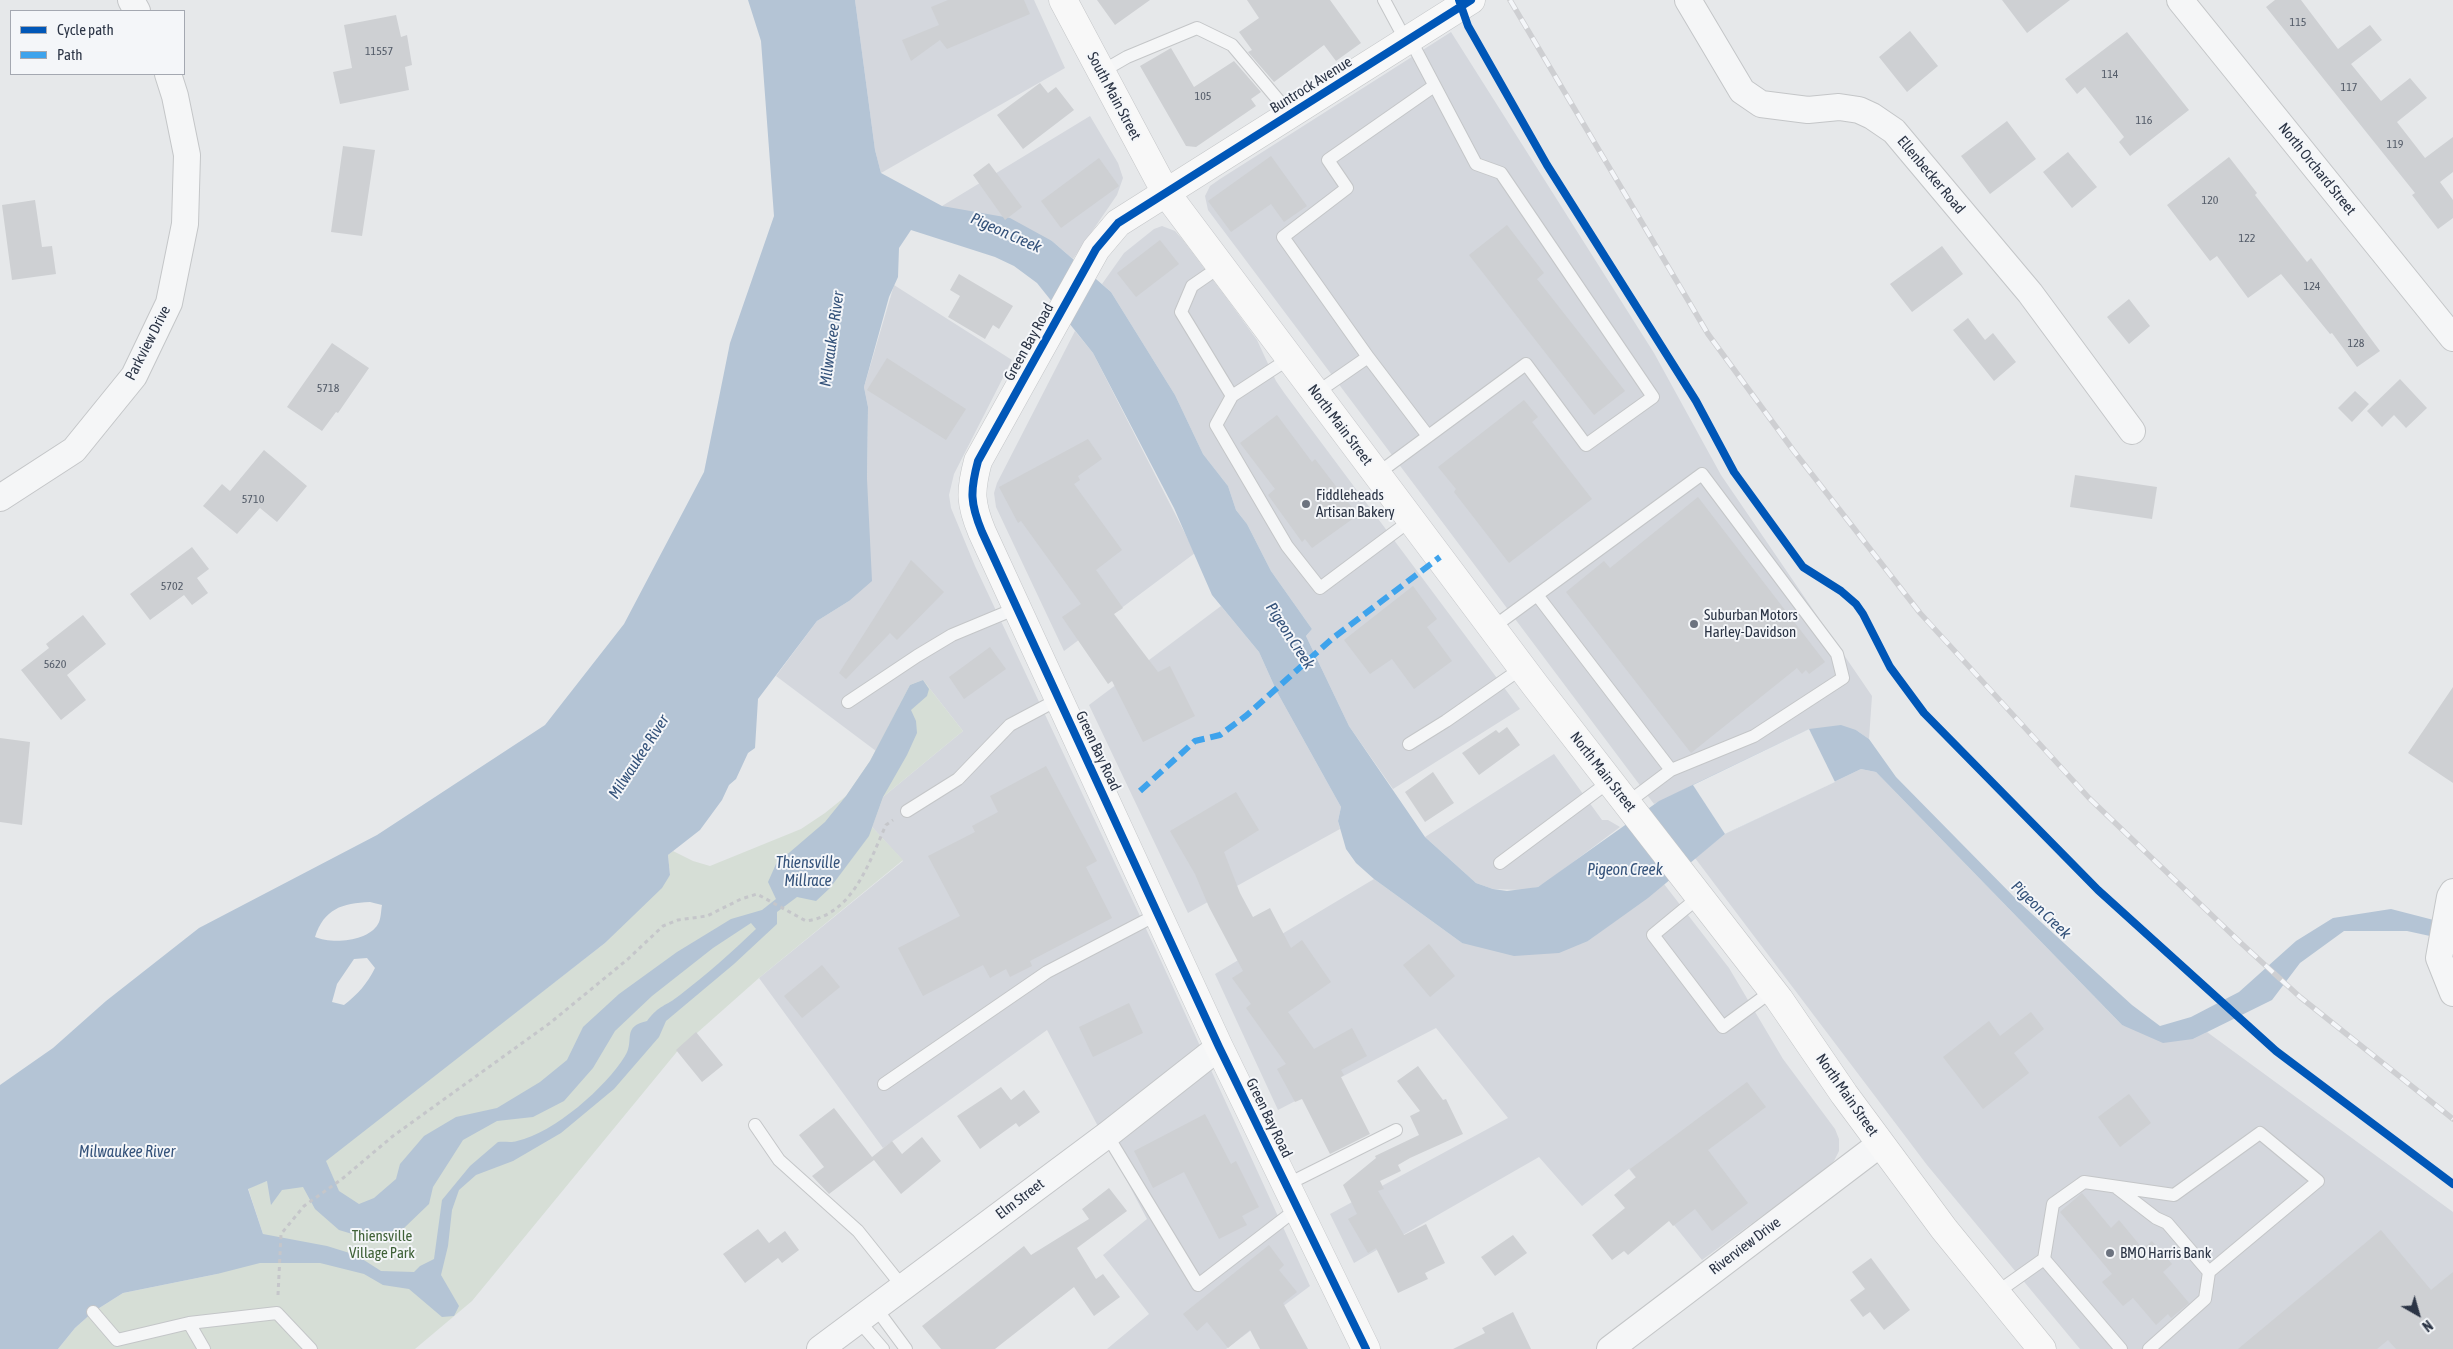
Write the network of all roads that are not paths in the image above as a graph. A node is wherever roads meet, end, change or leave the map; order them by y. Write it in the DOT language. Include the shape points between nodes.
graph roads {
  1 [pos="1384,0"];
  2 [pos="1688,0"];
  3 [pos="2180,0"];
  4 [pos="1069,3"];
  5 [pos="1455,4"];
  6 [pos="1408,40"];
  7 [pos="1101,72"];
  8 [pos="168,75"];
  9 [pos="1434,86"];
  10 [pos="1290,114"];
  11 [pos="1166,193"];
  12 [pos="1221,266"];
  13 [pos="2453,338"];
  14 [pos="1368,356"];
  15 [pos="1290,358"];
  16 [pos="1316,393"];
  17 [pos="1232,396"];
  18 [pos="2132,432"];
  19 [pos="1428,436"];
  20 [pos="1377,474"];
  21 [pos="0,498"];
  22 [pos="1411,520"];
  23 [pos="1537,595"];
  24 [pos="1017,608"];
  25 [pos="1492,628"];
  26 [pos="1522,668"];
  27 [pos="1059,699"];
  28 [pos="848,702"];
  29 [pos="1408,744"];
  30 [pos="1671,770"];
  31 [pos="1610,781"];
  32 [pos="1627,803"];
  33 [pos="907,811"];
  34 [pos="1500,863"];
  35 [pos="1699,897"];
  36 [pos="2450,903"];
  37 [pos="1158,914"];
  38 [pos="1772,991"];
  39 [pos="2453,993"];
  40 [pos="1220,1046"];
  41 [pos="884,1084"];
  42 [pos="755,1125"];
  43 [pos="1396,1130"];
  44 [pos="1107,1135"];
  45 [pos="1880,1144"];
  46 [pos="2116,1188"];
  47 [pos="1292,1196"];
  48 [pos="2044,1259"];
  49 [pos="2209,1272"];
  50 [pos="902,1286"];
  51 [pos="1996,1293"];
  52 [pos="92,1312"];
  53 [pos="867,1314"];
  54 [pos="188,1323"];
  55 [pos="204,1349"];
  56 [pos="312,1349"];
  57 [pos="820,1349"];
  58 [pos="883,1349"];
  59 [pos="906,1349"];
  60 [pos="1366,1349"];
  61 [pos="1610,1349"];
  62 [pos="2042,1349"];
  63 [pos="2121,1349"];
  64 [pos="2149,1349"];
  1 -- 6 [label="lane"];
  2 -- 18 [label="street, Ellenbecker Road" via="1742,92 1761,104 1808,110 1838,107 1859,110 1894,131 2030,293"];
  3 -- 13 [label="street, North Orchard Street"];
  4 -- 7 [label="main road, South Main Street"];
  5 -- 6 [label="main road, Buntrock Avenue"];
  6 -- 9 [label="lane"];
  6 -- 10 [label="main road, Buntrock Avenue"];
  7 -- 10 [label="lane" via="1126,57 1197,28 1232,45"];
  7 -- 11 [label="main road, South Main Street"];
  8 -- 21 [label="street, Parkview Drive" via="176,96 187,154 186,224 169,303 134,376 74,450"];
  9 -- 14 [label="lane" via="1328,160 1347,188 1283,237"];
  9 -- 19 [label="lane" via="1476,164 1501,173 1653,397 1586,445 1526,364"];
  10 -- 11 [label="main road, Buntrock Avenue"];
  11 -- 12 [label="main road, North Main Street"];
  11 -- 24 [label="main road, Green Bay Road" via="1118,223 1096,249 978,462 971,490 975,516"];
  12 -- 15 [label="main road, North Main Street"];
  12 -- 17 [label="lane" via="1192,286 1181,312"];
  14 -- 16 [label="lane"];
  14 -- 19 [label="lane"];
  15 -- 16 [label="main road, North Main Street"];
  15 -- 17 [label="lane"];
  16 -- 20 [label="main road, North Main Street"];
  17 -- 22 [label="lane" via="1216,425 1287,546 1320,588"];
  19 -- 20 [label="lane"];
  20 -- 22 [label="main road, North Main Street"];
  22 -- 25 [label="main road, North Main Street"];
  23 -- 25 [label="lane"];
  23 -- 30 [label="lane"];
  23 -- 30 [label="lane" via="1702,474 1837,654 1843,678 1754,736"];
  24 -- 27 [label="main road, Green Bay Road"];
  24 -- 28 [label="lane" via="952,635"];
  25 -- 26 [label="main road, North Main Street"];
  26 -- 29 [label="lane"];
  26 -- 31 [label="main road, North Main Street"];
  27 -- 33 [label="lane" via="1010,725 958,778"];
  27 -- 37 [label="main road, Green Bay Road"];
  30 -- 32 [label="lane"];
  31 -- 32 [label="main road, North Main Street"];
  31 -- 34 [label="lane"];
  32 -- 35 [label="main road, North Main Street"];
  35 -- 38 [label="main road, North Main Street"];
  35 -- 38 [label="lane" via="1653,935 1723,1027"];
  36 -- 39 [label="street" via="2439,958"];
  37 -- 40 [label="main road, Green Bay Road"];
  37 -- 41 [label="lane" via="1047,972"];
  38 -- 45 [label="main road, North Main Street"];
  40 -- 44 [label="street, Elm Street"];
  40 -- 47 [label="main road, Green Bay Road"];
  42 -- 50 [label="lane" via="779,1160 858,1231"];
  43 -- 47 [label="lane"];
  44 -- 47 [label="lane" via="1198,1284"];
  44 -- 50 [label="street, Elm Street"];
  45 -- 51 [label="main road, North Main Street"];
  45 -- 61 [label="street, Riverview Drive"];
  46 -- 48 [label="lane" via="2084,1182 2053,1204"];
  46 -- 49 [label="lane" via="2167,1223"];
  46 -- 49 [label="lane" via="2174,1196 2260,1133 2318,1181"];
  47 -- 60 [label="main road, Green Bay Road"];
  48 -- 51 [label="lane"];
  48 -- 63 [label="lane"];
  49 -- 64 [label="lane" via="2205,1300"];
  50 -- 53 [label="street, Elm Street"];
  51 -- 62 [label="main road, North Main Street"];
  52 -- 54 [label="lane" via="117,1340"];
  53 -- 57 [label="street, Elm Street"];
  53 -- 58 [label="lane"];
  53 -- 59 [label="lane"];
  54 -- 55 [label="lane"];
  54 -- 56 [label="lane" via="278,1312"];
}
